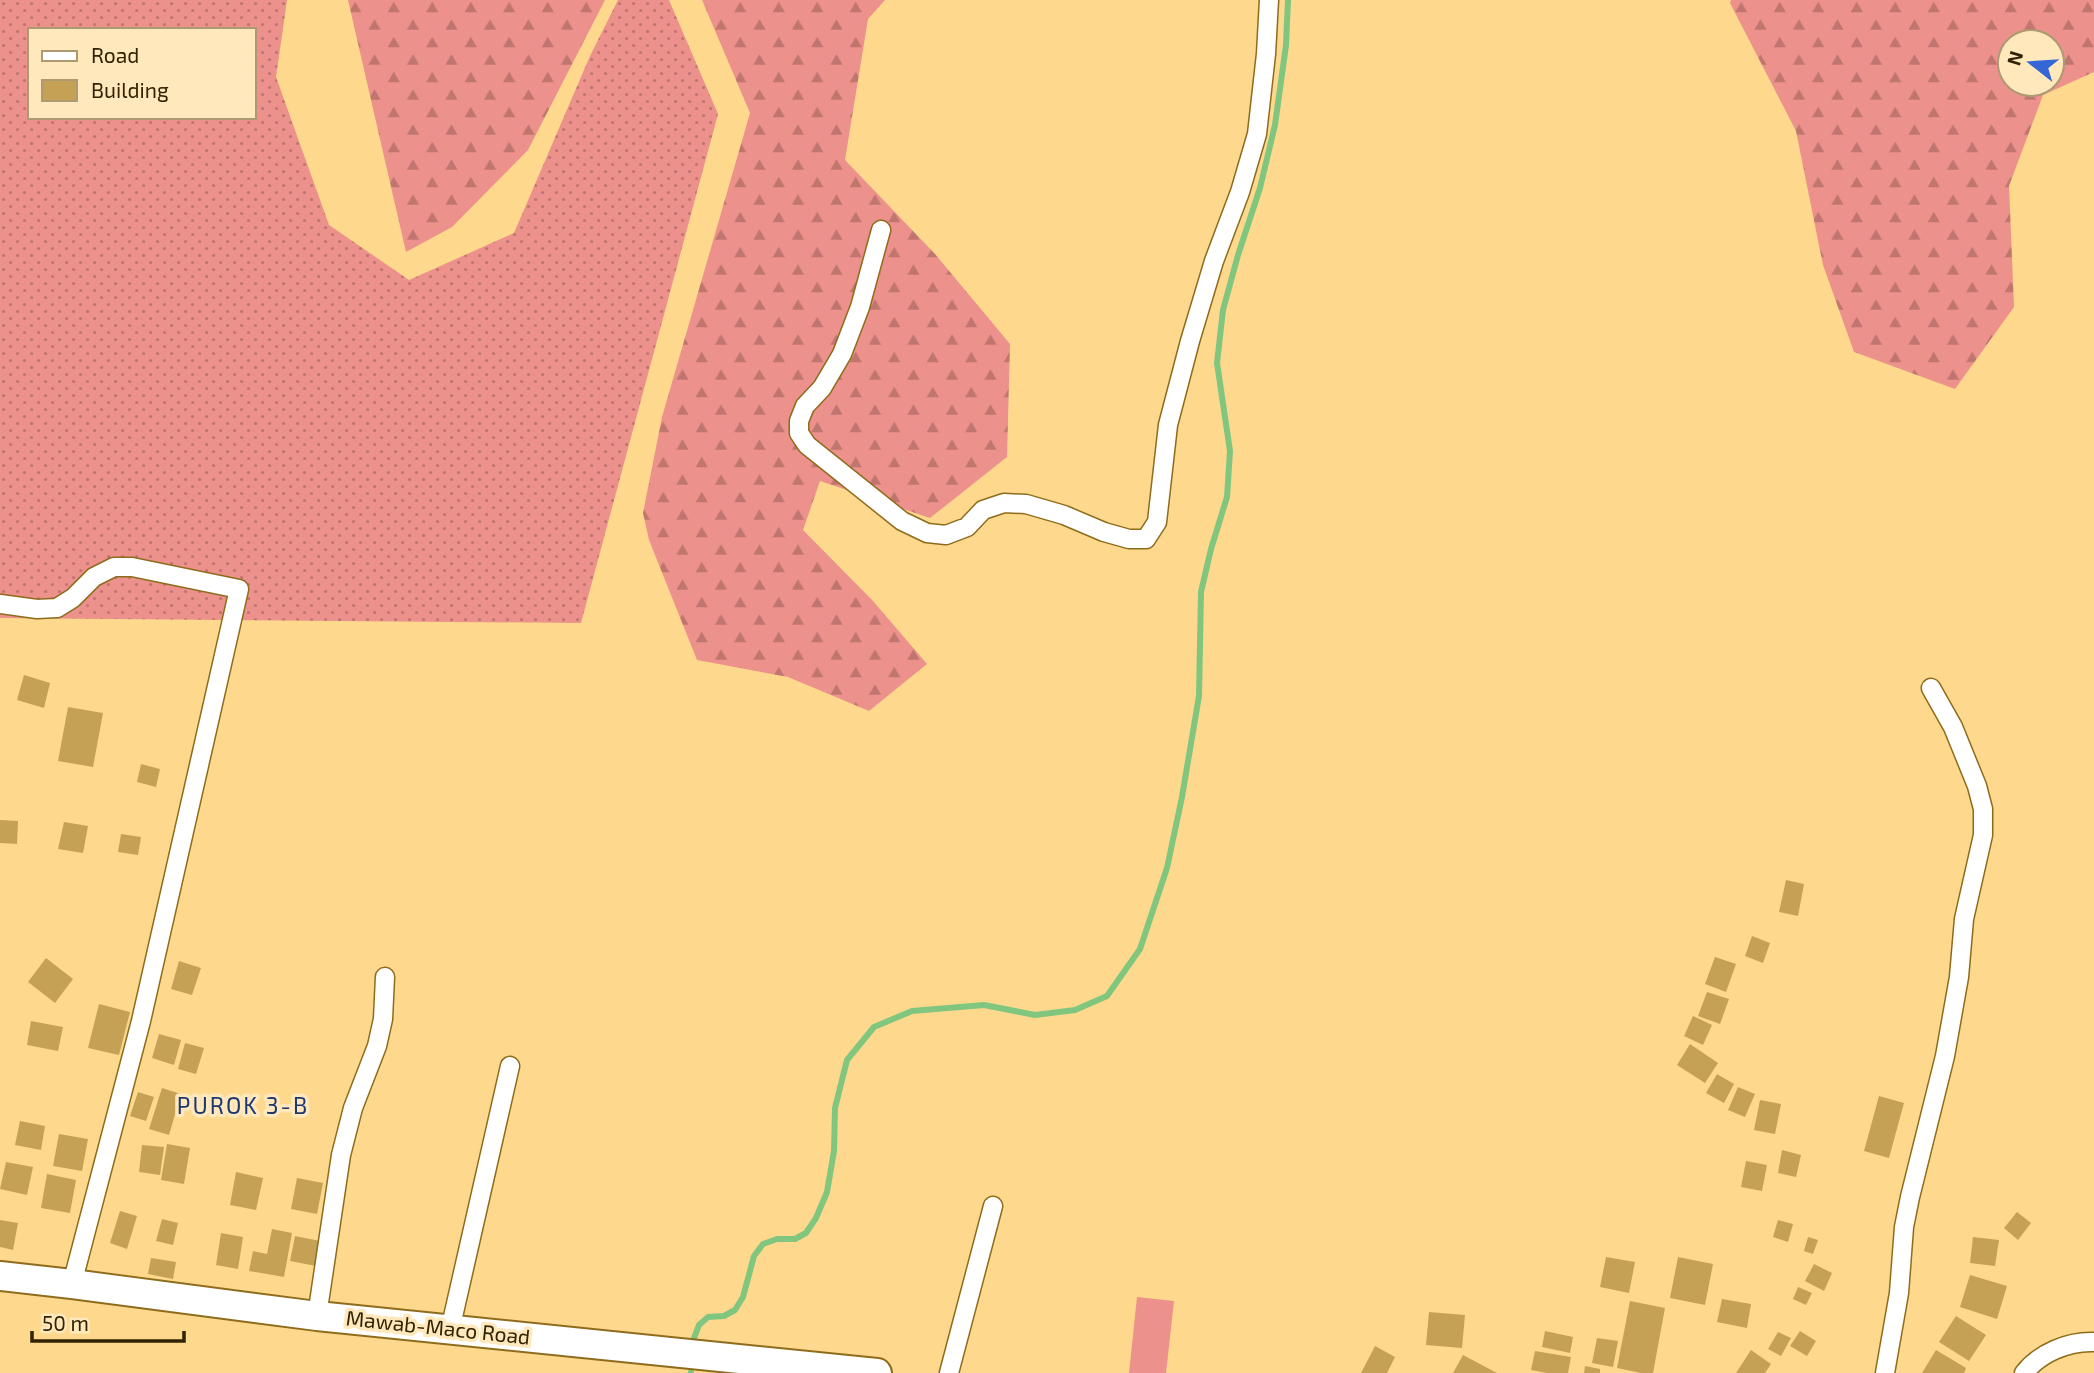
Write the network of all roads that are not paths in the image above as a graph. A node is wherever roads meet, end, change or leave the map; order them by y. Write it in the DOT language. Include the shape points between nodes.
graph roads {
  1 [pos="1269,0"];
  2 [pos="881,230"];
  3 [pos="0,604"];
  4 [pos="1931,688"];
  5 [pos="385,977"];
  6 [pos="510,1066"];
  7 [pos="993,1206"];
  8 [pos="0,1276"];
  9 [pos="72,1284"];
  10 [pos="317,1316"];
  11 [pos="450,1329"];
  12 [pos="2094,1342"];
  13 [pos="877,1373"];
  14 [pos="949,1373"];
  15 [pos="1885,1373"];
  16 [pos="2024,1373"];
  1 -- 2 [label="street" via="1257,134 1191,341 1168,425 1157,522 1146,539 1104,532 1026,503 1004,503 984,510 967,527 946,535 927,533 902,521 807,445 799,433 799,421 842,354"];
  3 -- 9 [label="street" via="57,608 94,577 114,567 239,589 144,1008"];
  4 -- 15 [label="street" via="1977,786 1983,835 1964,919 1945,1056 1904,1227 1899,1293"];
  5 -- 10 [label="street" via="377,1046 341,1155"];
  6 -- 11 [label="street"];
  7 -- 14 [label="street"];
  8 -- 9 [label="main road, Mawab-Maco Road"];
  9 -- 10 [label="main road, Mawab-Maco Road"];
  10 -- 11 [label="main road, Mawab-Maco Road"];
  11 -- 13 [label="main road, Mawab-Maco Road"];
  12 -- 16 [label="street" via="2054,1349"];
}
